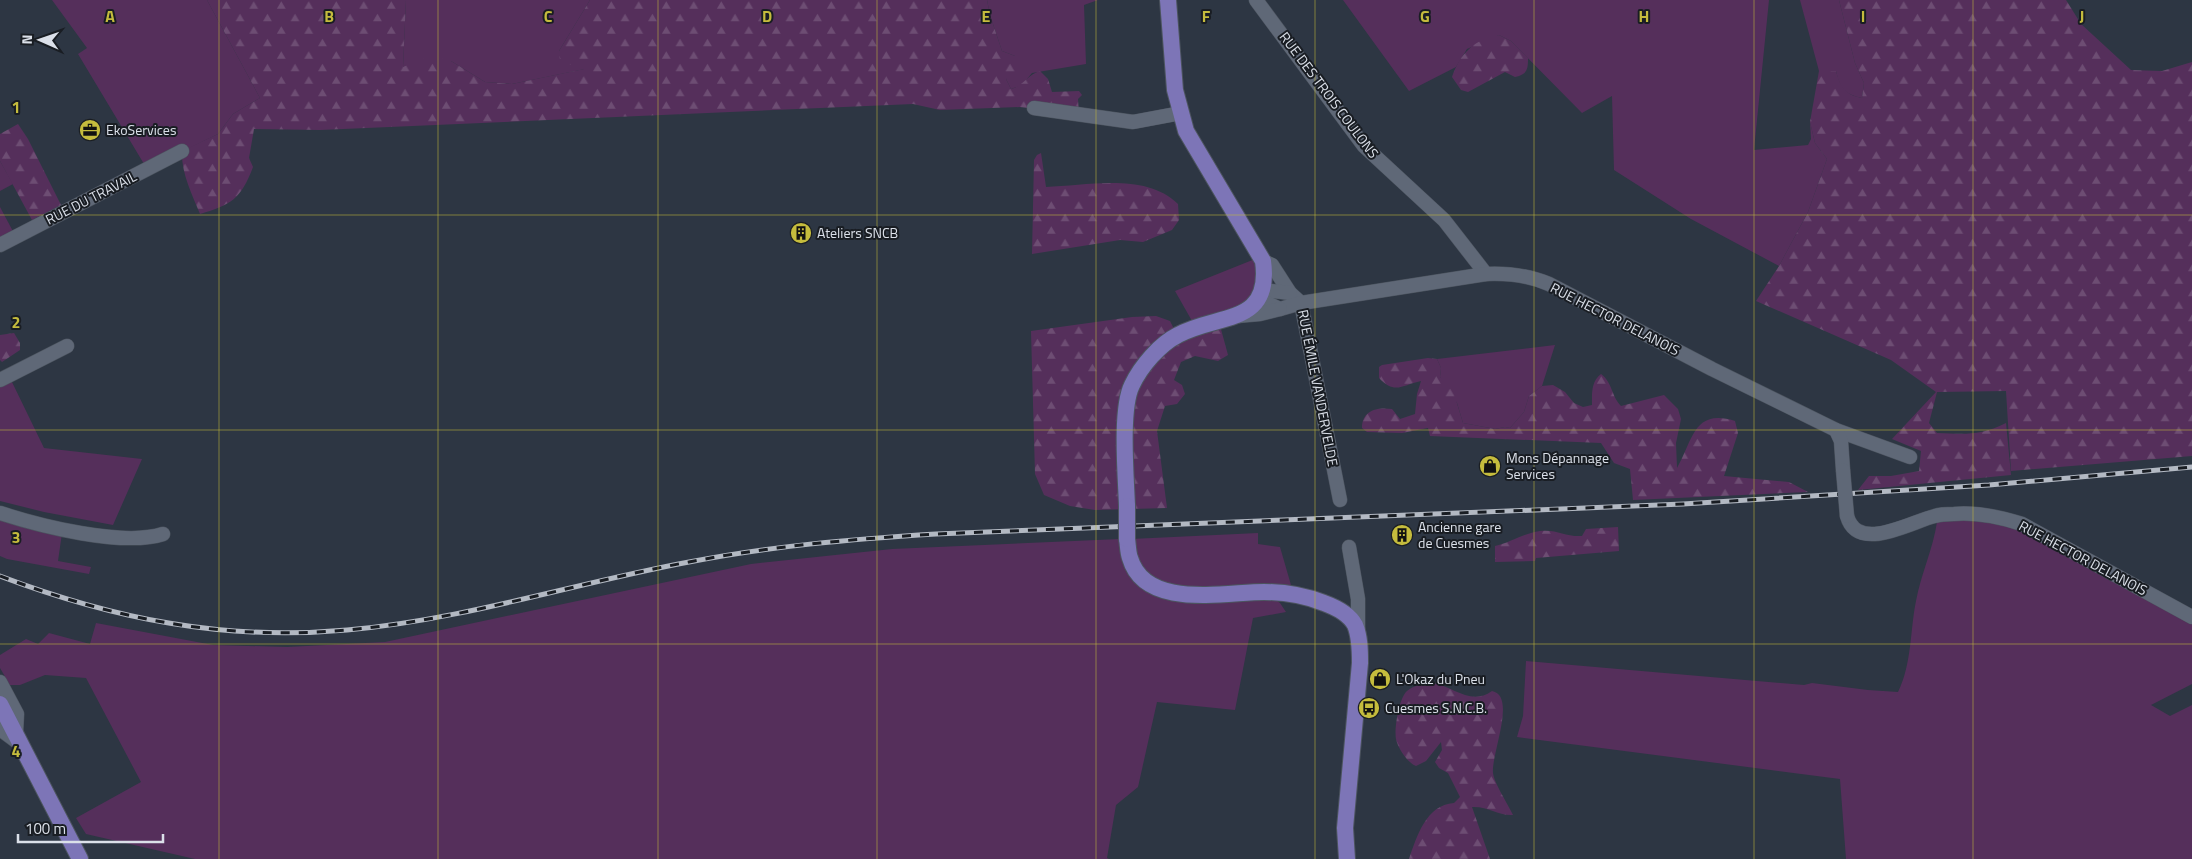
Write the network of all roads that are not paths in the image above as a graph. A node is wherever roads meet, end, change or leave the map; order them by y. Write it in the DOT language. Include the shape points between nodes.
graph roads {
  1 [pos="1168,0"];
  2 [pos="1256,0"];
  3 [pos="1034,108"];
  4 [pos="1181,113"];
  5 [pos="182,151"];
  6 [pos="0,245"];
  7 [pos="1263,261"];
  8 [pos="1486,274"];
  9 [pos="1290,293"];
  10 [pos="1261,295"];
  11 [pos="1301,303"];
  12 [pos="1280,309"];
  13 [pos="1237,316"];
  14 [pos="67,346"];
  15 [pos="0,380"];
  16 [pos="1836,430"];
  17 [pos="1910,457"];
  18 [pos="1340,500"];
  19 [pos="0,512"];
  20 [pos="163,534"];
  21 [pos="1349,547"];
  22 [pos="2192,617"];
  23 [pos="1358,636"];
  24 [pos="0,682"];
  25 [pos="0,704"];
  26 [pos="12,731"];
  27 [pos="80,859"];
  28 [pos="1347,859"];
  1 -- 4 [label="main road, RUE ÉMILE VANDERVELDE" via="1175,90"];
  2 -- 8 [label="street, RUE DES TROIS COULONS" via="1364,146 1444,220"];
  3 -- 4 [label="street" via="1133,122"];
  4 -- 7 [label="main road, RUE ÉMILE VANDERVELDE" via="1195,148"];
  5 -- 6 [label="street, RUE DU TRAVAIL"];
  7 -- 9 [label="street, RUE ÉMILE VANDERVELDE" via="1272,265"];
  7 -- 10 [label="main road, RUE ÉMILE VANDERVELDE" via="1265,279"];
  8 -- 11 [label="street, RUE HECTOR DELANOIS"];
  8 -- 16 [label="street, RUE HECTOR DELANOIS" via="1506,273 1549,284"];
  9 -- 10 [label="street"];
  9 -- 11 [label="street, RUE ÉMILE VANDERVELDE"];
  10 -- 12 [label="street"];
  10 -- 13 [label="main road"];
  11 -- 12 [label="street, RUE HECTOR DELANOIS"];
  11 -- 18 [label="street, RUE ÉMILE VANDERVELDE"];
  12 -- 13 [label="street, RUE HECTOR DELANOIS"];
  13 -- 23 [label="main road, bridge" via="1177,335 1164,345 1132,385 1126,416 1130,558 1146,582 1161,590 1202,595 1266,592 1333,606 1351,620"];
  14 -- 15 [label="street"];
  16 -- 17 [label="street, RUE HECTOR DELANOIS"];
  16 -- 22 [label="street, RUE HECTOR DELANOIS, bridge" via="1840,437 1847,516 1849,522 1864,534 1876,535 1936,516 1979,514 2008,519"];
  19 -- 20 [label="street" via="100,535 144,538"];
  21 -- 23 [label="street" via="1358,599"];
  23 -- 28 [label="main road" via="1360,663 1345,828"];
  24 -- 26 [label="street" via="17,714"];
  25 -- 26 [label="main road"];
  26 -- 27 [label="main road"];
}
